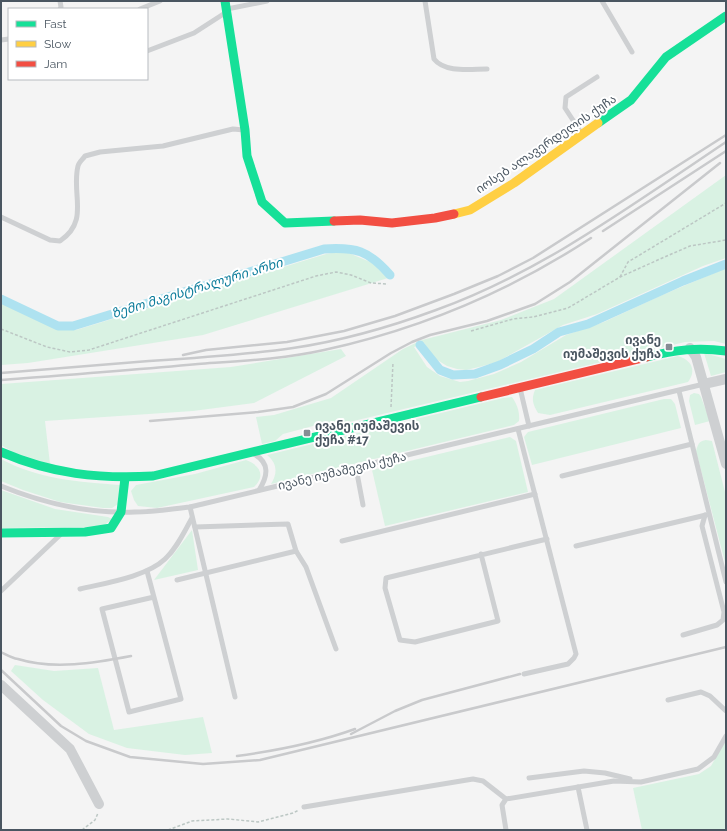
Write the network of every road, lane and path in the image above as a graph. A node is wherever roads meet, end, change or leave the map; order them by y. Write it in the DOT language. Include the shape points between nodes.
graph roads {
  1 [pos="160,1"];
  2 [pos="267,1"];
  3 [pos="425,1"];
  4 [pos="602,1"];
  5 [pos="226,7"];
  6 [pos="142,8"];
  7 [pos="726,16"];
  8 [pos="148,51"];
  9 [pos="632,52"];
  10 [pos="487,69"];
  11 [pos="597,77"];
  12 [pos="244,130"];
  13 [pos="583,135"];
  14 [pos="726,203"];
  15 [pos="1,217"];
  16 [pos="726,240"];
  17 [pos="620,277"];
  18 [pos="388,284"];
  19 [pos="1,329"];
  20 [pos="471,331"];
  21 [pos="690,348"];
  22 [pos="726,351"];
  23 [pos="392,362"];
  24 [pos="726,379"];
  25 [pos="704,384"];
  26 [pos="519,387"];
  27 [pos="678,391"];
  28 [pos="391,419"];
  29 [pos="529,426"];
  30 [pos="518,429"];
  31 [pos="692,444"];
  32 [pos="1,452"];
  33 [pos="251,452"];
  34 [pos="726,464"];
  35 [pos="356,468"];
  36 [pos="562,476"];
  37 [pos="125,478"];
  38 [pos="1,486"];
  39 [pos="259,490"];
  40 [pos="535,494"];
  41 [pos="363,505"];
  42 [pos="190,507"];
  43 [pos="121,512"];
  44 [pos="707,515"];
  45 [pos="192,518"];
  46 [pos="195,527"];
  47 [pos="63,532"];
  48 [pos="1,533"];
  49 [pos="547,539"];
  50 [pos="342,541"];
  51 [pos="576,546"];
  52 [pos="296,550"];
  53 [pos="481,554"];
  54 [pos="147,571"];
  55 [pos="205,573"];
  56 [pos="177,580"];
  57 [pos="726,582"];
  58 [pos="80,589"];
  59 [pos="1,591"];
  60 [pos="154,597"];
  61 [pos="683,635"];
  62 [pos="336,649"];
  63 [pos="524,674"];
  64 [pos="1,685"];
  65 [pos="235,697"];
  66 [pos="668,700"];
  67 [pos="726,711"];
  68 [pos="726,736"];
  69 [pos="529,778"];
  70 [pos="641,782"];
  71 [pos="578,787"];
  72 [pos="506,799"];
  73 [pos="99,804"];
  74 [pos="304,807"];
  75 [pos="82,830"];
  76 [pos="168,830"];
  77 [pos="506,830"];
  78 [pos="587,830"];
  1 -- 6 [label="lane"];
  2 -- 5 [label="lane"];
  3 -- 10 [label="lane" via="434,59 438,64 458,69"];
  4 -- 9 [label="lane"];
  5 -- 8 [label="lane" via="194,33"];
  5 -- 12 [label="street, იოსებ ალავერდელის ქუჩა"];
  7 -- 13 [label="street, იოსებ ალავერდელის ქუჩა" via="666,57 631,100"];
  11 -- 13 [label="lane" via="566,97 565,108"];
  12 -- 13 [label="street, იოსებ ალავერდელის ქუჩა" via="247,156 262,202 285,223 360,220 392,223 435,218 470,210"];
  12 -- 15 [label="lane" via="233,128 163,146 100,152 85,156 78,165 77,222 68,236 60,242 50,240"];
  14 -- 17 [label="path" via="628,262"];
  16 -- 17 [label="path" via="690,246"];
  17 -- 20 [label="path" via="568,308"];
  18 -- 19 [label="path" via="371,283 336,272 316,276 89,350 70,352 47,347"];
  21 -- 22 [label="street"];
  21 -- 25 [label="street" via="696,357"];
  21 -- 26 [label="street"];
  23 -- 28 [label="path"];
  24 -- 25 [label="street, ივანე იუმაშევის ქუჩა"];
  25 -- 27 [label="lane, ივანე იუმაშევის ქუჩა"];
  25 -- 34 [label="street"];
  26 -- 28 [label="street"];
  26 -- 29 [label="lane"];
  27 -- 29 [label="lane, ივანე იუმაშევის ქუჩა"];
  27 -- 31 [label="lane"];
  28 -- 33 [label="street"];
  29 -- 30 [label="lane, ივანე იუმაშევის ქუჩა"];
  30 -- 35 [label="lane, ივანე იუმაშევის ქუჩა"];
  30 -- 40 [label="lane"];
  31 -- 36 [label="lane"];
  31 -- 44 [label="lane"];
  32 -- 37 [label="street" via="49,470 84,476"];
  33 -- 37 [label="street" via="168,474"];
  33 -- 39 [label="lane" via="262,460 266,470 264,483"];
  35 -- 39 [label="lane, ივანე იუმაშევის ქუჩა"];
  35 -- 41 [label="lane"];
  37 -- 43 [label="street"];
  38 -- 43 [label="lane, ივანე იუმაშევის ქუჩა" via="47,502 87,510"];
  39 -- 42 [label="lane, ივანე იუმაშევის ქუჩა"];
  40 -- 49 [label="lane"];
  40 -- 50 [label="lane"];
  42 -- 43 [label="lane, ივანე იუმაშევის ქუჩა"];
  42 -- 45 [label="lane"];
  43 -- 47 [label="street" via="111,528 106,530"];
  44 -- 51 [label="lane"];
  44 -- 57 [label="lane"];
  44 -- 61 [label="lane" via="702,526 724,612 723,620 717,625"];
  45 -- 46 [label="lane"];
  45 -- 54 [label="lane" via="180,541 165,560"];
  46 -- 52 [label="lane" via="288,524"];
  46 -- 55 [label="lane"];
  47 -- 48 [label="street"];
  47 -- 59 [label="lane"];
  49 -- 53 [label="lane"];
  49 -- 63 [label="lane" via="576,654 568,664"];
  52 -- 55 [label="lane"];
  52 -- 62 [label="lane" via="306,567"];
  53 -- 53 [label="lane" via="386,578 385,588 400,640 415,642 498,621"];
  54 -- 58 [label="lane"];
  54 -- 60 [label="lane"];
  55 -- 56 [label="lane"];
  55 -- 65 [label="lane"];
  60 -- 60 [label="lane" via="102,609 129,712 181,699"];
  64 -- 73 [label="street" via="70,749"];
  66 -- 67 [label="lane" via="701,692 710,696"];
  68 -- 70 [label="lane" via="714,757 698,769"];
  69 -- 70 [label="lane" via="584,771 605,773"];
  70 -- 71 [label="lane" via="614,781"];
  71 -- 72 [label="lane"];
  71 -- 78 [label="lane"];
  72 -- 74 [label="lane" via="483,781 473,778"];
  72 -- 77 [label="lane" via="502,805"];
  73 -- 75 [label="path" via="95,820"];
  74 -- 76 [label="path" via="293,813 258,822 192,822"];
}
